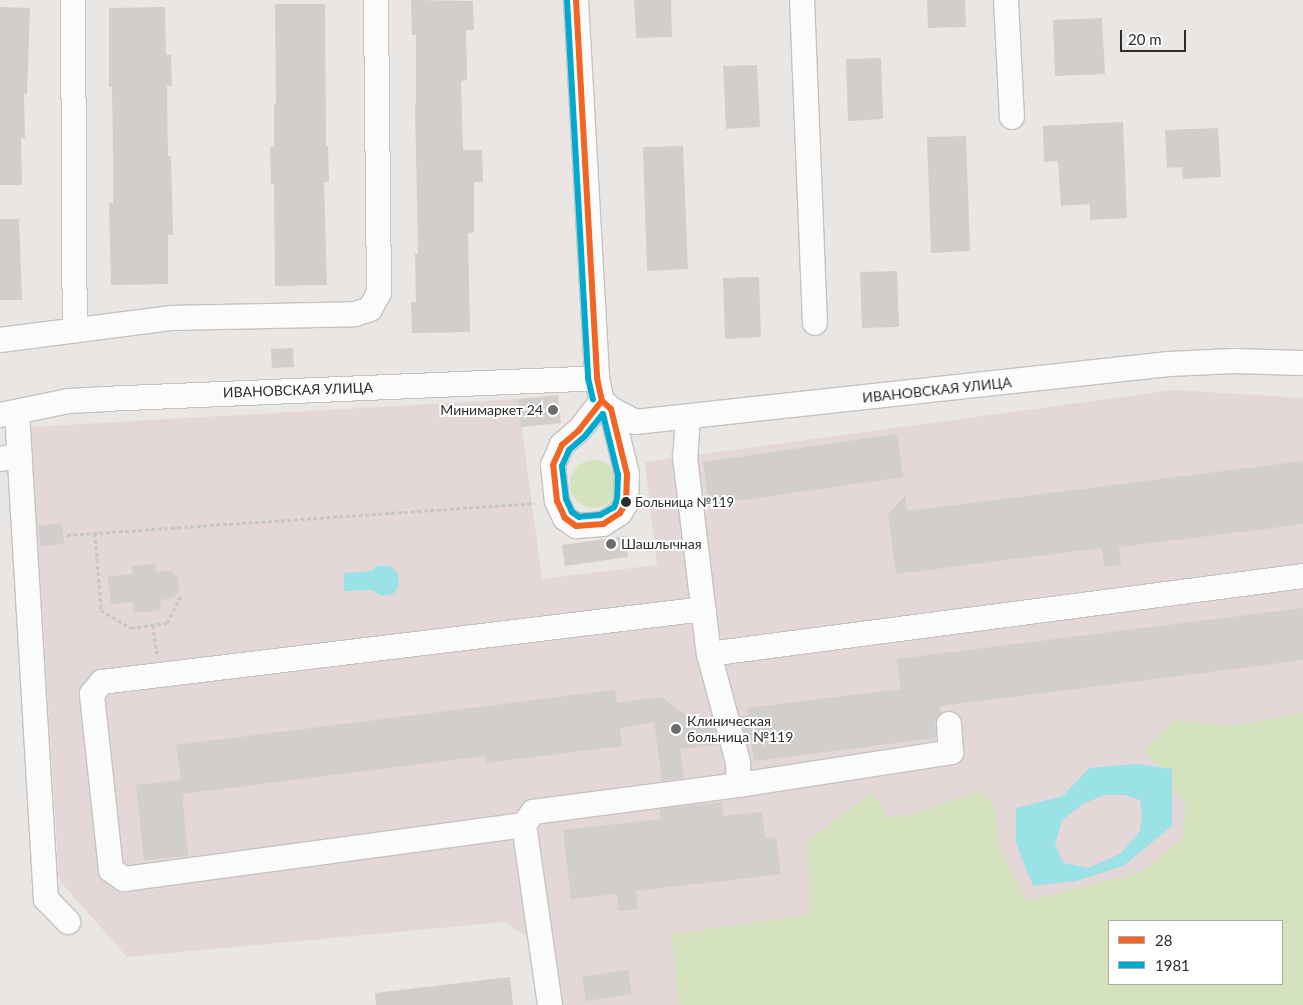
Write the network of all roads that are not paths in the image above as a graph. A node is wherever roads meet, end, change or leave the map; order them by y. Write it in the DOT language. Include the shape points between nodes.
graph roads {
  1 [pos="73,0"];
  2 [pos="376,0"];
  3 [pos="576,0"];
  4 [pos="802,0"];
  5 [pos="1006,0"];
  6 [pos="1012,117"];
  7 [pos="815,323"];
  8 [pos="75,330"];
  9 [pos="0,340"];
  10 [pos="1303,363"];
  11 [pos="597,378"];
  12 [pos="607,405"];
  13 [pos="8,413"];
  14 [pos="688,418"];
  15 [pos="10,457"];
  16 [pos="1303,576"];
  17 [pos="704,610"];
  18 [pos="709,654"];
  19 [pos="949,724"];
  20 [pos="739,785"];
  21 [pos="524,825"];
  22 [pos="68,922"];
  23 [pos="550,1005"];
  1 -- 8 [label="street"];
  2 -- 8 [label="street" via="379,293 370,310 355,314 171,318"];
  3 -- 11 [label="street"];
  4 -- 7 [label="street"];
  5 -- 6 [label="street"];
  8 -- 9 [label="street"];
  10 -- 14 [label="street, ИВАНОВСКАЯ УЛИЦА" via="1233,361 1169,364"];
  11 -- 12 [label="street"];
  11 -- 13 [label="street, ИВАНОВСКАЯ УЛИЦА" via="103,398"];
  12 -- 12 [label="street" via="627,474 626,503 620,513 603,524 576,526 565,518 558,501 553,465 562,445"];
  12 -- 14 [label="street, ИВАНОВСКАЯ УЛИЦА" via="635,422"];
  13 -- 15 [label="street"];
  14 -- 17 [label="street" via="685,457"];
  15 -- 22 [label="street" via="46,900"];
  16 -- 18 [label="street"];
  17 -- 18 [label="street"];
  17 -- 21 [label="street" via="102,682 92,694 111,870 124,880"];
  18 -- 20 [label="street" via="738,762"];
  19 -- 20 [label="street" via="951,752"];
  20 -- 21 [label="street" via="532,812"];
  21 -- 23 [label="street"];
}
